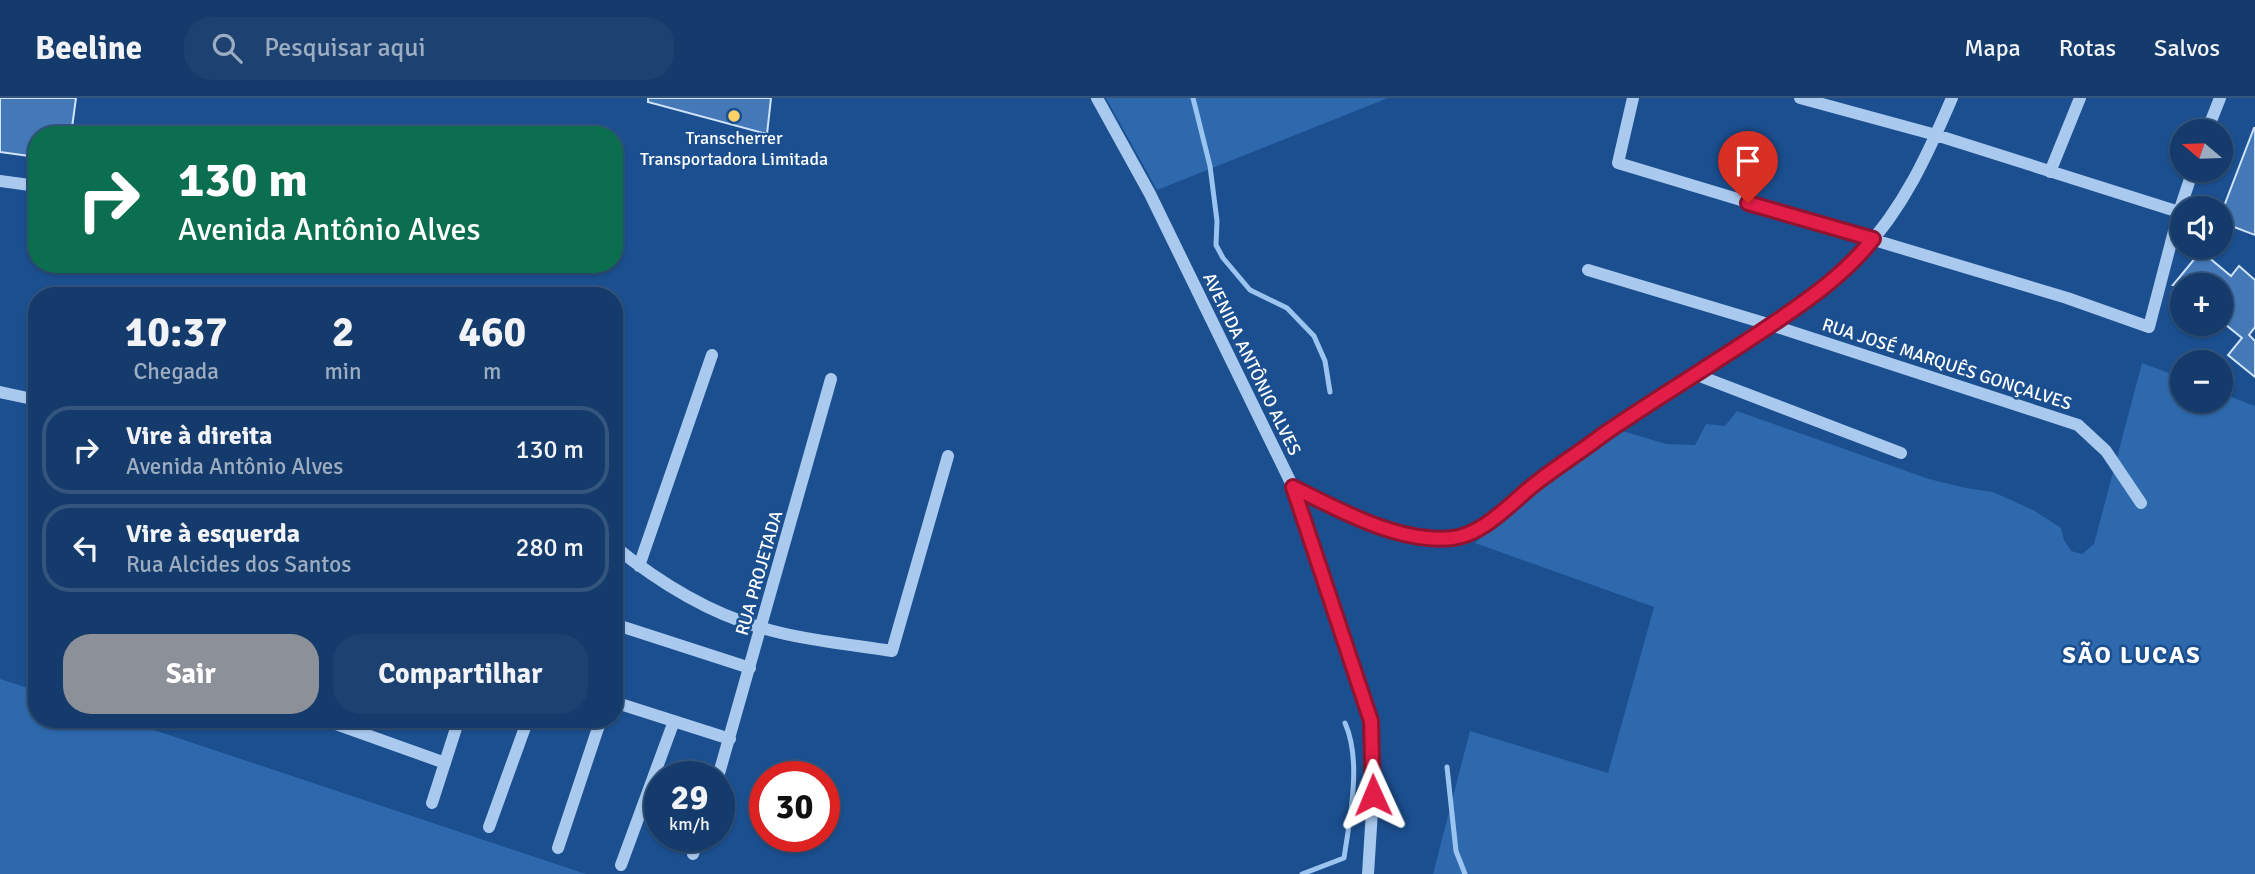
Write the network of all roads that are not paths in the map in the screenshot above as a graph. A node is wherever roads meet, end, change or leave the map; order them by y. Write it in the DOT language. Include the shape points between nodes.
graph roads {
  1 [pos="1097,98"];
  2 [pos="1633,98"];
  3 [pos="1800,98"];
  4 [pos="1952,98"];
  5 [pos="2080,98"];
  6 [pos="2220,98"];
  7 [pos="2212,119"];
  8 [pos="1936,135"];
  9 [pos="2050,172"];
  10 [pos="0,181"];
  11 [pos="28,185"];
  12 [pos="2170,209"];
  13 [pos="1873,239"];
  14 [pos="2170,246"];
  15 [pos="1588,271"];
  16 [pos="1772,325"];
  17 [pos="712,355"];
  18 [pos="1697,375"];
  19 [pos="831,379"];
  20 [pos="0,392"];
  21 [pos="28,398"];
  22 [pos="1901,453"];
  23 [pos="948,456"];
  24 [pos="1293,487"];
  25 [pos="2141,503"];
  26 [pos="623,553"];
  27 [pos="639,566"];
  28 [pos="623,627"];
  29 [pos="761,628"];
  30 [pos="750,668"];
  31 [pos="623,705"];
  32 [pos="674,721"];
  33 [pos="347,728"];
  34 [pos="456,728"];
  35 [pos="525,728"];
  36 [pos="598,728"];
  37 [pos="730,739"];
  38 [pos="723,761"];
  39 [pos="445,763"];
  40 [pos="432,803"];
  41 [pos="489,827"];
  42 [pos="558,848"];
  43 [pos="621,866"];
  44 [pos="1368,874"];
  1 -- 24 [label="street, AVENIDA ANTÔNIO ALVES" via="1150,194"];
  2 -- 13 [label="street" via="1618,163"];
  3 -- 8 [label="street"];
  4 -- 8 [label="street"];
  5 -- 9 [label="street"];
  6 -- 7 [label="street"];
  8 -- 9 [label="street"];
  8 -- 13 [label="street" via="1908,190"];
  9 -- 12 [label="street"];
  10 -- 11 [label="street"];
  13 -- 14 [label="street" via="2149,327"];
  13 -- 16 [label="street" via="1838,276"];
  15 -- 16 [label="street, RUA JOSÉ MARQUÊS GONÇALVES"];
  16 -- 18 [label="street"];
  16 -- 25 [label="street, RUA JOSÉ MARQUÊS GONÇALVES" via="2078,425 2106,451"];
  17 -- 27 [label="street"];
  18 -- 22 [label="street"];
  18 -- 24 [label="street" via="1624,420 1474,532 1455,538 1409,535 1353,517"];
  19 -- 29 [label="street, RUA PROJETADA"];
  20 -- 21 [label="street"];
  23 -- 29 [label="street" via="892,651"];
  24 -- 44 [label="street, AVENIDA ANTÔNIO ALVES" via="1371,721"];
  26 -- 27 [label="street"];
  27 -- 29 [label="street" via="713,610"];
  28 -- 30 [label="street"];
  29 -- 30 [label="street, RUA PROJETADA"];
  30 -- 37 [label="street, RUA PROJETADA"];
  31 -- 32 [label="street"];
  32 -- 37 [label="street"];
  32 -- 43 [label="street"];
  33 -- 39 [label="street"];
  34 -- 39 [label="street"];
  35 -- 41 [label="street"];
  36 -- 42 [label="street"];
  37 -- 38 [label="street, RUA PROJETADA"];
  39 -- 40 [label="street"];
}
